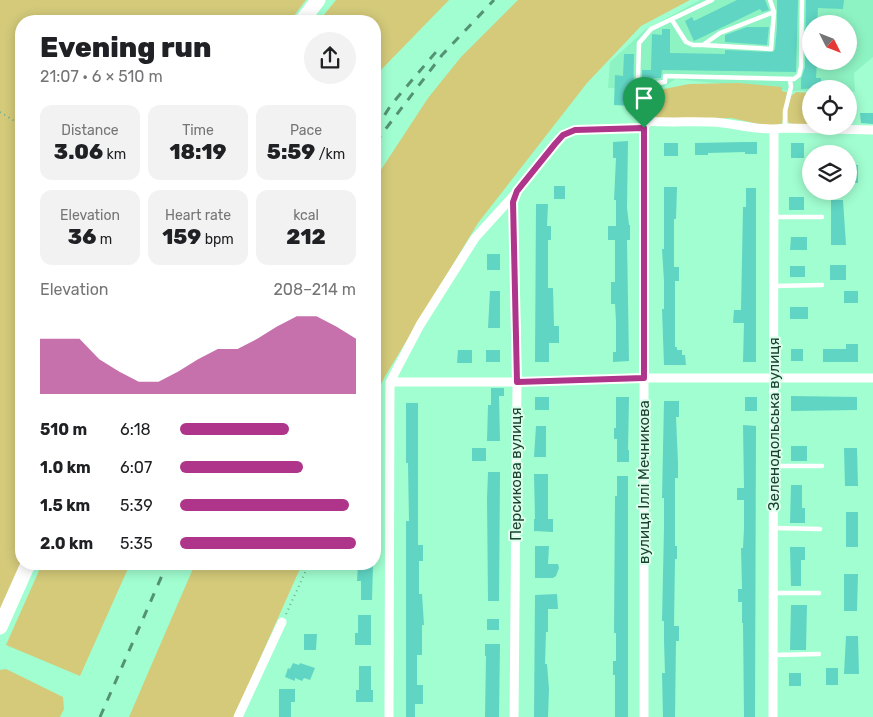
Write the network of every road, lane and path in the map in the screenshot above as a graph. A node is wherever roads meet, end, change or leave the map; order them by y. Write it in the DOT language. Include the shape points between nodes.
graph roads {
  1 [pos="318,0"];
  2 [pos="712,0"];
  3 [pos="770,0"];
  4 [pos="802,0"];
  5 [pos="774,12"];
  6 [pos="307,15"];
  7 [pos="672,20"];
  8 [pos="702,45"];
  9 [pos="790,79"];
  10 [pos="640,85"];
  11 [pos="0,112"];
  12 [pos="15,121"];
  13 [pos="646,124"];
  14 [pos="785,128"];
  15 [pos="774,130"];
  16 [pos="873,130"];
  17 [pos="517,191"];
  18 [pos="774,217"];
  19 [pos="822,217"];
  20 [pos="822,285"];
  21 [pos="775,286"];
  22 [pos="644,378"];
  23 [pos="775,378"];
  24 [pos="873,378"];
  25 [pos="390,382"];
  26 [pos="517,382"];
  27 [pos="774,466"];
  28 [pos="822,466"];
  29 [pos="774,528"];
  30 [pos="820,528"];
  31 [pos="25,570"];
  32 [pos="306,570"];
  33 [pos="774,593"];
  34 [pos="818,593"];
  35 [pos="282,622"];
  36 [pos="0,627"];
  37 [pos="819,654"];
  38 [pos="774,655"];
  39 [pos="238,717"];
  40 [pos="389,717"];
  41 [pos="514,717"];
  42 [pos="644,717"];
  43 [pos="773,717"];
  1 -- 6 [label="main road"];
  2 -- 7 [label="lane"];
  3 -- 5 [label="lane"];
  4 -- 9 [label="lane" via="800,75"];
  5 -- 8 [label="lane" via="720,33"];
  5 -- 8 [label="lane" via="771,49"];
  7 -- 8 [label="lane" via="686,42 693,46"];
  7 -- 10 [label="lane" via="651,29 639,43"];
  9 -- 10 [label="lane" via="665,76 665,82"];
  9 -- 14 [label="lane"];
  10 -- 13 [label="lane" via="647,94"];
  11 -- 12 [label="path"];
  13 -- 15 [label="street" via="711,122"];
  13 -- 17 [label="street" via="575,130 563,135"];
  13 -- 22 [label="street, вулиця Іллі Мечникова"];
  14 -- 15 [label="street"];
  14 -- 16 [label="street"];
  15 -- 18 [label="street, Зеленодольська вулиця"];
  17 -- 25 [label="street" via="475,238 420,325"];
  17 -- 26 [label="street, Персикова вулиця" via="513,202"];
  18 -- 19 [label="lane"];
  18 -- 21 [label="street, Зеленодольська вулиця"];
  20 -- 21 [label="lane"];
  21 -- 23 [label="street, Зеленодольська вулиця"];
  22 -- 23 [label="street"];
  22 -- 26 [label="street"];
  22 -- 42 [label="street, вулиця Іллі Мечникова"];
  23 -- 24 [label="street"];
  23 -- 27 [label="street, Зеленодольська вулиця"];
  25 -- 26 [label="street"];
  25 -- 40 [label="street"];
  26 -- 41 [label="street, Персикова вулиця"];
  27 -- 28 [label="lane"];
  27 -- 29 [label="street, Зеленодольська вулиця"];
  29 -- 30 [label="lane"];
  29 -- 33 [label="street, Зеленодольська вулиця"];
  31 -- 36 [label="main road"];
  32 -- 35 [label="path"];
  33 -- 34 [label="lane"];
  33 -- 38 [label="street, Зеленодольська вулиця"];
  35 -- 39 [label="street"];
  37 -- 38 [label="lane"];
  38 -- 43 [label="street, Зеленодольська вулиця"];
}
